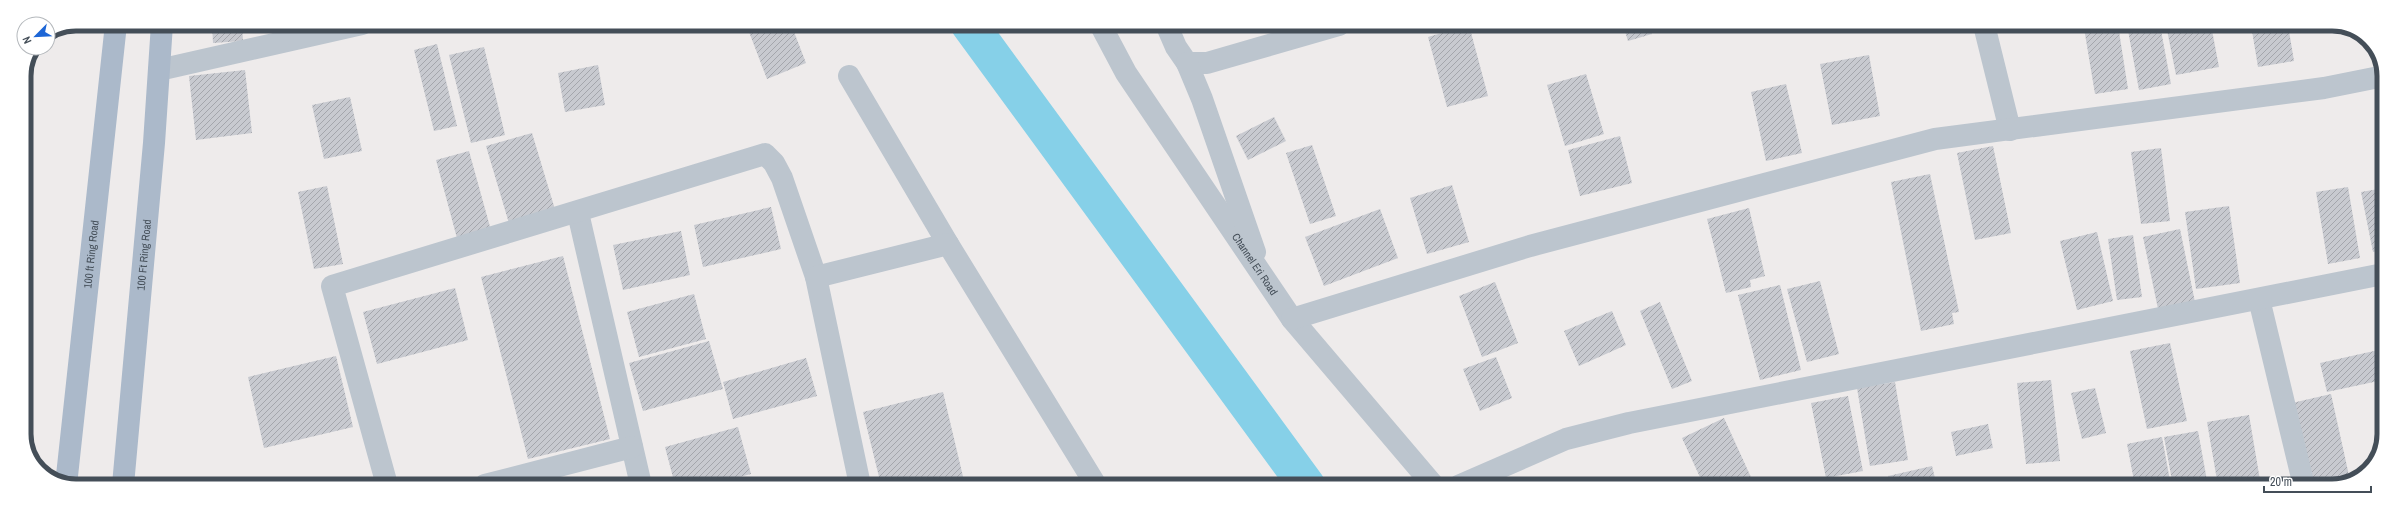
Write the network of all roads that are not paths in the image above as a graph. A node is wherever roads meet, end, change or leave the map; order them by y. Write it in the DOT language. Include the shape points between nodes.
graph roads {
  1 [pos="115,31"];
  2 [pos="162,31"];
  3 [pos="331,31"];
  4 [pos="1104,31"];
  5 [pos="1169,31"];
  6 [pos="1315,31"];
  7 [pos="1985,31"];
  8 [pos="1187,63"];
  9 [pos="159,70"];
  10 [pos="849,76"];
  11 [pos="2377,77"];
  12 [pos="2010,130"];
  13 [pos="578,213"];
  14 [pos="948,244"];
  15 [pos="2377,275"];
  16 [pos="816,277"];
  17 [pos="1265,281"];
  18 [pos="2258,299"];
  19 [pos="1292,319"];
  20 [pos="632,447"];
  21 [pos="67,478"];
  22 [pos="123,479"];
  23 [pos="385,479"];
  24 [pos="508,479"];
  25 [pos="640,479"];
  26 [pos="859,479"];
  27 [pos="1092,479"];
  28 [pos="1428,479"];
  29 [pos="1474,479"];
  30 [pos="2302,479"];
  1 -- 21 [label="main road, 100 ft Ring Road"];
  2 -- 9 [label="main road, 100 Ft Ring Road"];
  3 -- 9 [label="street"];
  4 -- 17 [label="street, Channel Eri Road" via="1126,73"];
  5 -- 8 [label="street"];
  6 -- 8 [label="street" via="1207,63"];
  7 -- 12 [label="street"];
  8 -- 17 [label="street"];
  9 -- 22 [label="main road, 100 Ft Ring Road"];
  10 -- 14 [label="street"];
  11 -- 12 [label="street" via="2324,88"];
  12 -- 19 [label="street" via="1935,139 1576,234"];
  13 -- 16 [label="street" via="765,154 774,163 782,178"];
  13 -- 20 [label="street"];
  13 -- 23 [label="street" via="332,286"];
  14 -- 16 [label="street"];
  14 -- 27 [label="street"];
  15 -- 18 [label="street"];
  16 -- 26 [label="street"];
  17 -- 19 [label="street, Channel Eri Road"];
  18 -- 29 [label="street" via="1629,423 1566,439"];
  18 -- 30 [label="street"];
  19 -- 28 [label="street, Channel Eri Road"];
  20 -- 24 [label="street"];
  20 -- 25 [label="street"];
}
